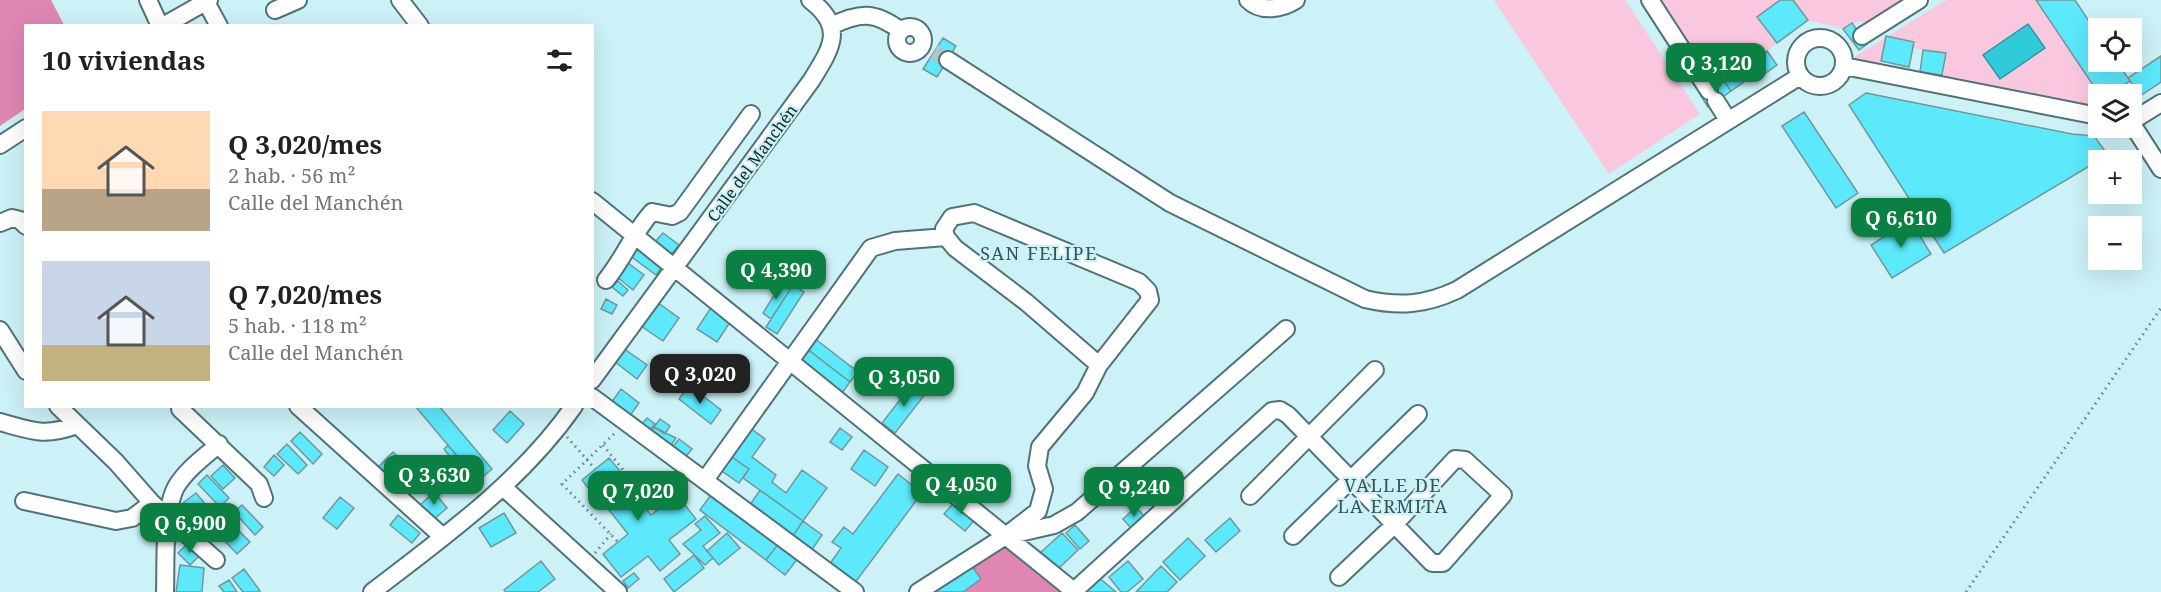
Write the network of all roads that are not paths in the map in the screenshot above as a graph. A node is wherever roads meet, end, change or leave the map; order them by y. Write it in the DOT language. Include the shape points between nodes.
graph roads {
  1 [pos="148,0"];
  2 [pos="298,0"];
  3 [pos="400,0"];
  4 [pos="810,0"];
  5 [pos="1248,0"];
  6 [pos="1296,0"];
  7 [pos="1650,0"];
  8 [pos="1919,0"];
  9 [pos="207,1"];
  10 [pos="275,10"];
  11 [pos="161,24"];
  12 [pos="166,24"];
  13 [pos="218,24"];
  14 [pos="418,24"];
  15 [pos="831,26"];
  16 [pos="1850,49"];
  17 [pos="1800,76"];
  18 [pos="2161,102"];
  19 [pos="2088,113"];
  20 [pos="751,114"];
  21 [pos="2142,116"];
  22 [pos="1728,120"];
  23 [pos="24,129"];
  24 [pos="2141,138"];
  25 [pos="0,145"];
  26 [pos="2161,169"];
  27 [pos="594,203"];
  28 [pos="0,224"];
  29 [pos="24,224"];
  30 [pos="633,235"];
  31 [pos="946,237"];
  32 [pos="676,267"];
  33 [pos="606,280"];
  34 [pos="1286,329"];
  35 [pos="0,330"];
  36 [pos="792,360"];
  37 [pos="1099,365"];
  38 [pos="24,368"];
  39 [pos="1375,370"];
  40 [pos="594,377"];
  41 [pos="594,398"];
  42 [pos="60,408"];
  43 [pos="300,408"];
  44 [pos="572,408"];
  45 [pos="180,409"];
  46 [pos="1418,414"];
  47 [pos="0,422"];
  48 [pos="77,425"];
  49 [pos="1308,436"];
  50 [pos="219,444"];
  51 [pos="1349,479"];
  52 [pos="705,480"];
  53 [pos="503,487"];
  54 [pos="1250,496"];
  55 [pos="264,498"];
  56 [pos="24,501"];
  57 [pos="152,503"];
  58 [pos="169,516"];
  59 [pos="1393,526"];
  60 [pos="1007,535"];
  61 [pos="444,537"];
  62 [pos="1293,537"];
  63 [pos="216,560"];
  64 [pos="1339,577"];
  65 [pos="165,592"];
  66 [pos="372,592"];
  67 [pos="618,592"];
  68 [pos="855,592"];
  69 [pos="918,592"];
  70 [pos="1075,592"];
  1 -- 11 [label="street"];
  2 -- 10 [label="street"];
  3 -- 14 [label="street"];
  4 -- 15 [label="street" via="825,13"];
  5 -- 6 [label="street" via="1265,8 1283,8"];
  7 -- 22 [label="street"];
  8 -- 16 [label="street"];
  9 -- 12 [label="street"];
  9 -- 13 [label="street"];
  15 -- 22 [label="street" via="873,16 883,17 901,31 918,29 935,52 1170,203 1365,298 1388,304 1412,305 1457,290"];
  15 -- 32 [label="street, Calle del Manchén" via="832,47 811,81"];
  16 -- 17 [label="street" via="1834,82 1825,86 1807,83"];
  16 -- 17 [label="street" via="1823,39 1805,43 1796,58"];
  16 -- 19 [label="street"];
  17 -- 22 [label="street"];
  18 -- 21 [label="street"];
  20 -- 30 [label="street" via="680,212 672,216 652,212"];
  23 -- 25 [label="street"];
  24 -- 26 [label="street"];
  27 -- 30 [label="street"];
  28 -- 29 [label="street" via="12,218"];
  30 -- 32 [label="street"];
  30 -- 33 [label="street" via="621,261"];
  31 -- 36 [label="street" via="895,241 871,248"];
  31 -- 37 [label="street"];
  31 -- 37 [label="street" via="944,229 952,217 974,213 1139,282 1148,291 1148,306"];
  32 -- 36 [label="street"];
  32 -- 40 [label="street, Calle del Manchén"];
  34 -- 60 [label="street" via="1077,512 1054,525"];
  35 -- 38 [label="street"];
  36 -- 52 [label="street"];
  36 -- 60 [label="street"];
  37 -- 60 [label="street" via="1085,393 1040,447 1037,458 1044,489 1041,505"];
  39 -- 49 [label="street"];
  41 -- 52 [label="street"];
  42 -- 48 [label="street"];
  43 -- 61 [label="street"];
  44 -- 53 [label="street"];
  45 -- 50 [label="street"];
  46 -- 51 [label="street"];
  47 -- 48 [label="street" via="42,434"];
  48 -- 57 [label="street"];
  49 -- 51 [label="street"];
  49 -- 54 [label="street"];
  49 -- 70 [label="street" via="1280,410 1263,417"];
  50 -- 55 [label="street" via="259,484"];
  50 -- 58 [label="street" via="176,487"];
  51 -- 59 [label="street"];
  51 -- 62 [label="street"];
  52 -- 68 [label="street"];
  53 -- 61 [label="street"];
  53 -- 67 [label="street"];
  56 -- 57 [label="street" via="124,521"];
  57 -- 58 [label="street"];
  58 -- 63 [label="street"];
  58 -- 65 [label="street"];
  59 -- 59 [label="street" via="1460,458 1503,495 1443,563 1432,563"];
  59 -- 64 [label="street"];
  60 -- 69 [label="street"];
  60 -- 70 [label="street"];
  61 -- 66 [label="street"];
}
